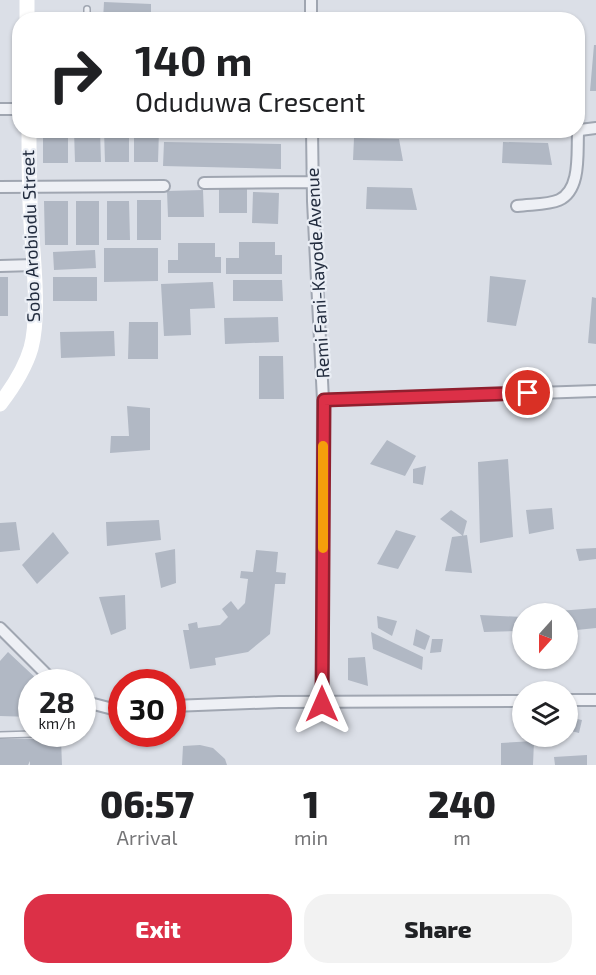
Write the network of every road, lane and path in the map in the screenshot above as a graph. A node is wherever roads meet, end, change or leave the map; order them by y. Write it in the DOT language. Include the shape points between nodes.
graph roads {
  1 [pos="29,138"];
  2 [pos="312,138"];
  3 [pos="578,138"];
  4 [pos="313,182"];
  5 [pos="204,183"];
  6 [pos="164,186"];
  7 [pos="0,187"];
  8 [pos="28,188"];
  9 [pos="517,206"];
  10 [pos="34,265"];
  11 [pos="0,266"];
  12 [pos="596,391"];
  13 [pos="324,400"];
  14 [pos="0,404"];
  15 [pos="0,628"];
  16 [pos="41,669"];
  17 [pos="578,700"];
  18 [pos="596,700"];
  19 [pos="512,701"];
  20 [pos="322,704"];
  21 [pos="186,705"];
  22 [pos="18,734"];
  23 [pos="0,735"];
  1 -- 8 [label="street, Sobo Arobiodu Street"];
  2 -- 4 [label="street, Remi Fani-Kayode Avenue"];
  3 -- 9 [label="street" via="574,184 566,196 557,201"];
  4 -- 5 [label="street"];
  4 -- 13 [label="street, Remi Fani-Kayode Avenue"];
  6 -- 8 [label="street"];
  7 -- 8 [label="street"];
  8 -- 10 [label="street, Sobo Arobiodu Street"];
  10 -- 11 [label="street"];
  10 -- 14 [label="street, Sobo Arobiodu Street" via="32,346 25,365"];
  12 -- 13 [label="street"];
  13 -- 20 [label="street, Remi Fani-Kayode Avenue"];
  15 -- 16 [label="street"];
  17 -- 18 [label="street"];
  19 -- 20 [label="street"];
  20 -- 21 [label="street"];
  22 -- 23 [label="lane"];
}
